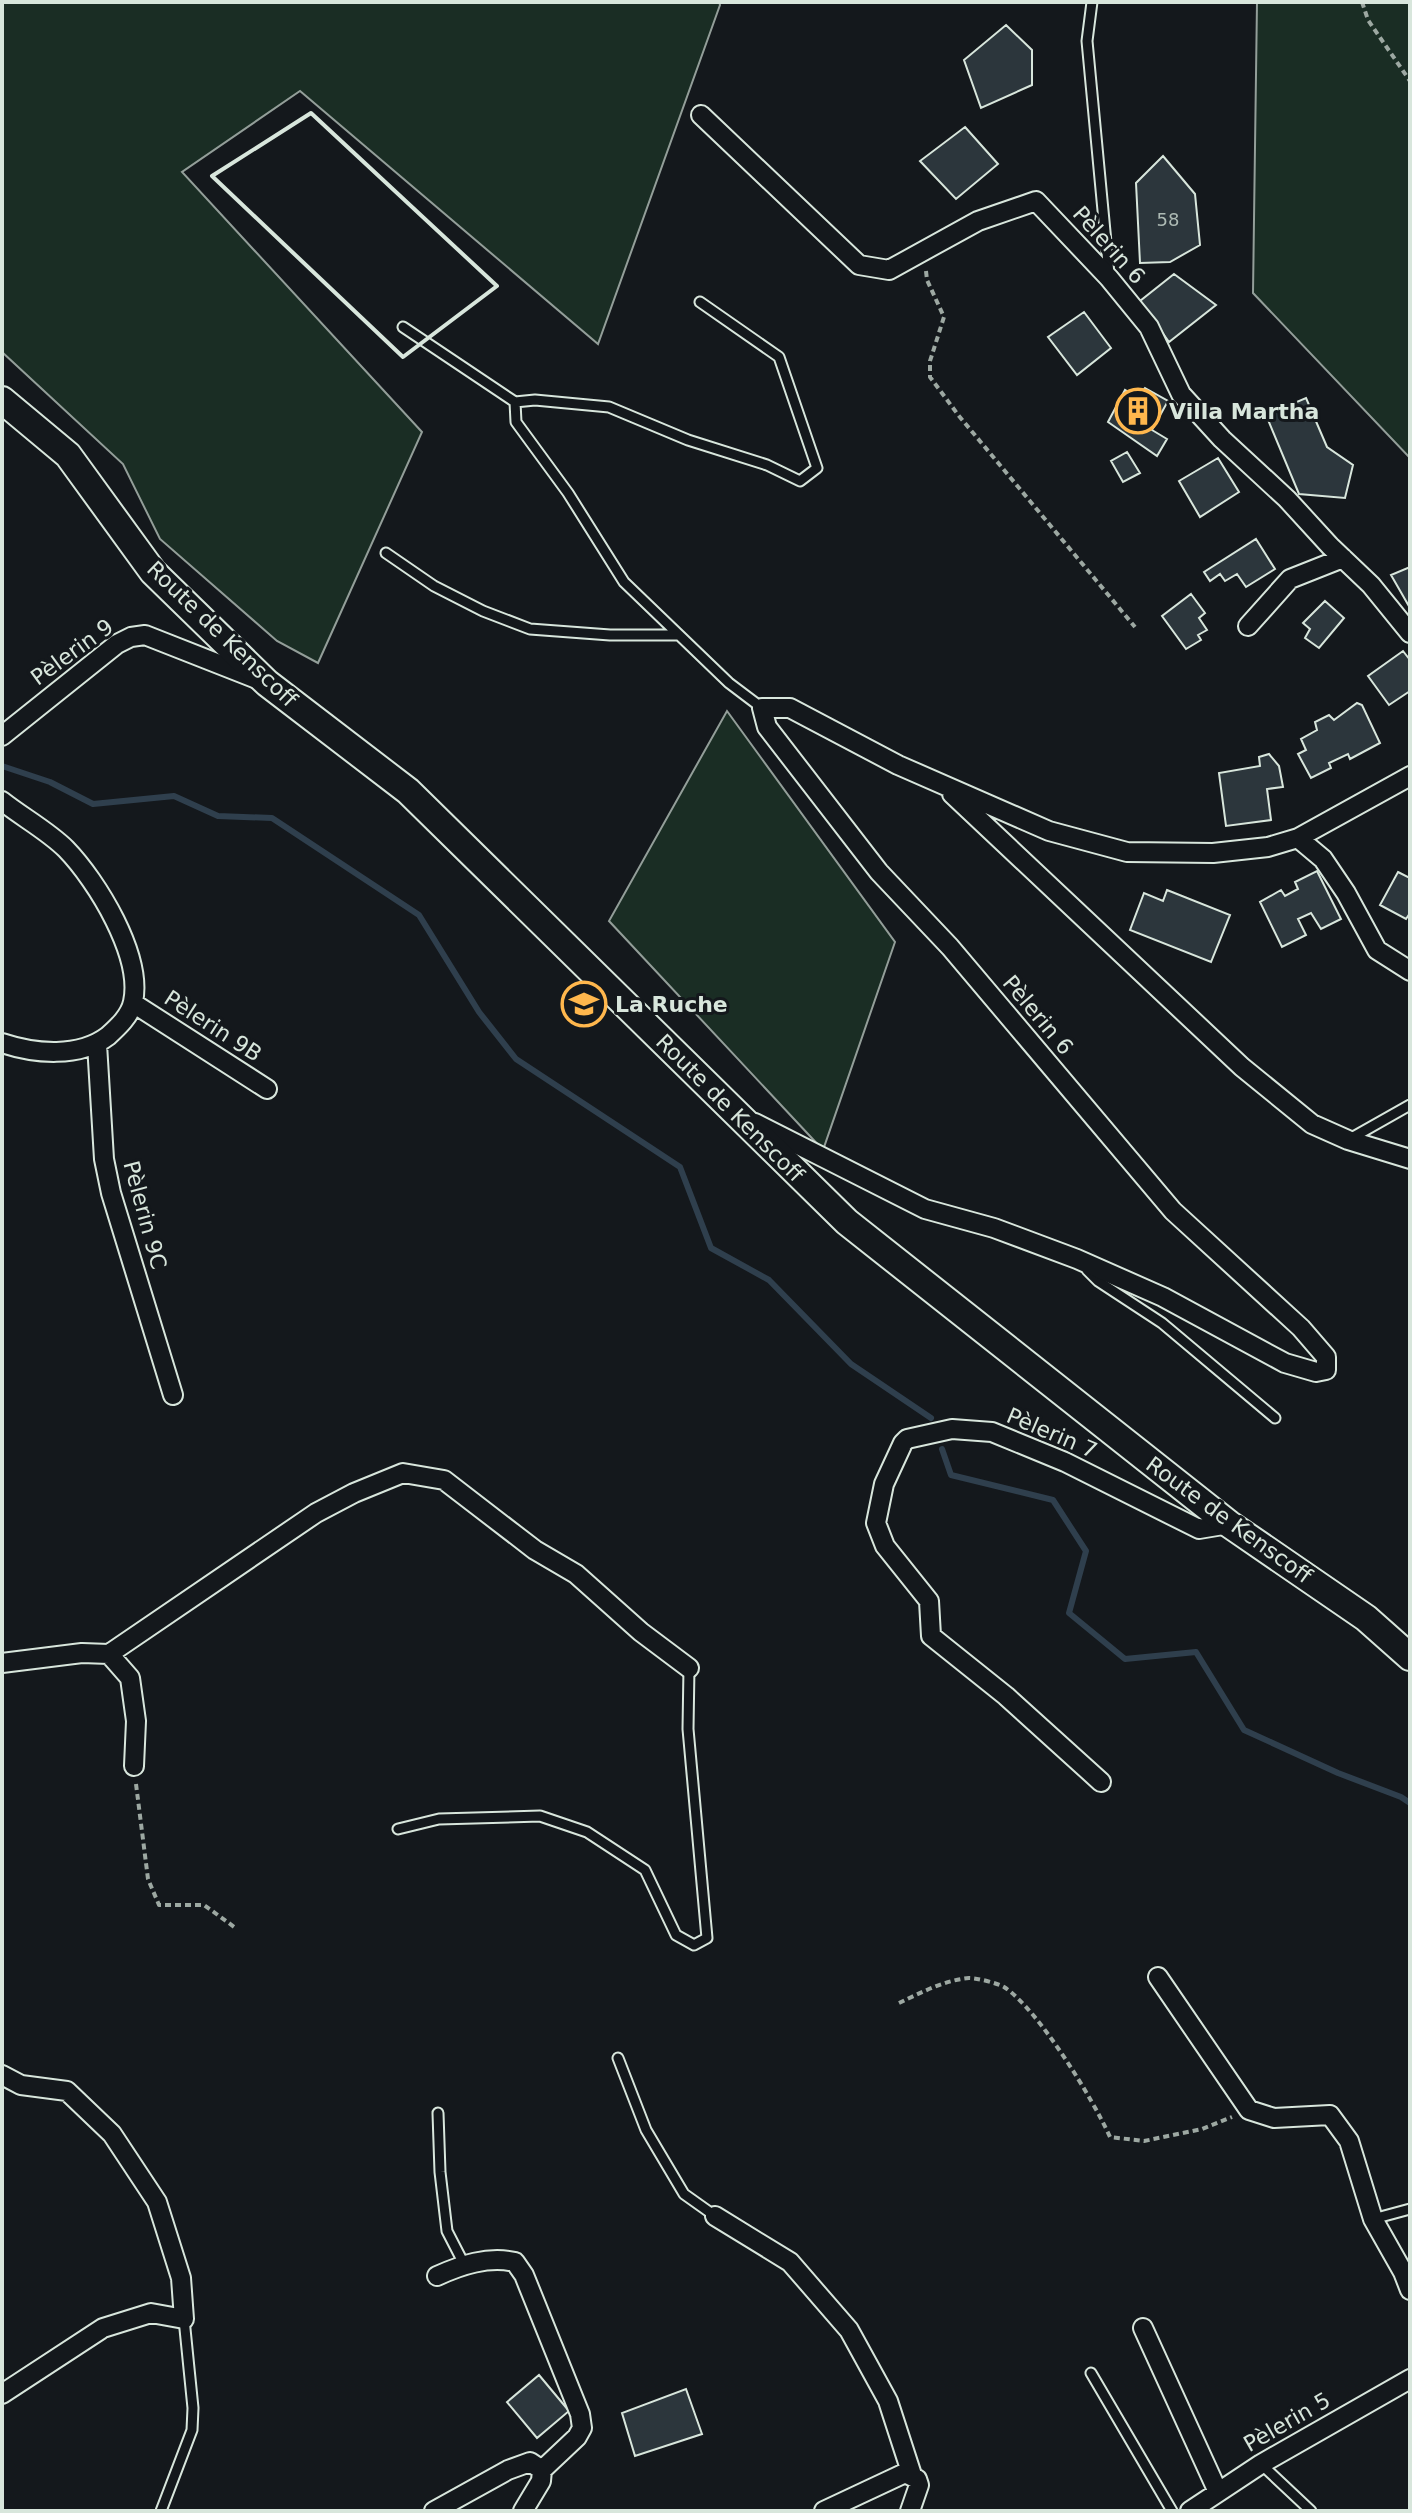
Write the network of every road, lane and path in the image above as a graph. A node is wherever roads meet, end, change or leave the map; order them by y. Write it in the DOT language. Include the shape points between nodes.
graph roads {
  1 [pos="1092,2"];
  2 [pos="1362,2"];
  3 [pos="1410,81"];
  4 [pos="701,115"];
  5 [pos="923,253"];
  6 [pos="1109,278"];
  7 [pos="700,302"];
  8 [pos="403,327"];
  9 [pos="2,400"];
  10 [pos="515,402"];
  11 [pos="386,553"];
  12 [pos="1343,558"];
  13 [pos="1248,626"];
  14 [pos="1135,627"];
  15 [pos="1410,633"];
  16 [pos="679,635"];
  17 [pos="267,683"];
  18 [pos="762,708"];
  19 [pos="2,736"];
  20 [pos="1410,776"];
  21 [pos="942,784"];
  22 [pos="2,801"];
  23 [pos="1298,838"];
  24 [pos="1410,971"];
  25 [pos="133,1003"];
  26 [pos="2,1043"];
  27 [pos="97,1044"];
  28 [pos="267,1089"];
  29 [pos="1410,1105"];
  30 [pos="735,1113"];
  31 [pos="1348,1140"];
  32 [pos="1410,1159"];
  33 [pos="1077,1259"];
  34 [pos="173,1395"];
  35 [pos="1275,1418"];
  36 [pos="1229,1524"];
  37 [pos="109,1654"];
  38 [pos="1410,1657"];
  39 [pos="2,1663"];
  40 [pos="689,1668"];
  41 [pos="134,1766"];
  42 [pos="1101,1782"];
  43 [pos="398,1829"];
  44 [pos="237,1929"];
  45 [pos="1158,1977"];
  46 [pos="899,2003"];
  47 [pos="618,2058"];
  48 [pos="2,2075"];
  49 [pos="1249,2110"];
  50 [pos="438,2113"];
  51 [pos="1410,2209"];
  52 [pos="715,2216"];
  53 [pos="1373,2219"];
  54 [pos="464,2264"];
  55 [pos="437,2276"];
  56 [pos="1410,2290"];
  57 [pos="184,2319"];
  58 [pos="1143,2328"];
  59 [pos="1091,2373"];
  60 [pos="1410,2379"];
  61 [pos="2,2394"];
  62 [pos="1261,2464"];
  63 [pos="542,2470"];
  64 [pos="912,2475"];
  65 [pos="1218,2492"];
  66 [pos="161,2511"];
  67 [pos="434,2511"];
  68 [pos="523,2511"];
  69 [pos="824,2511"];
  70 [pos="910,2511"];
  71 [pos="1172,2511"];
  72 [pos="1190,2511"];
  73 [pos="1311,2511"];
  1 -- 6 [label="lane" via="1087,41"];
  2 -- 3 [label="path" via="1368,20"];
  4 -- 5 [label="street, Pèlerin 6" via="859,265 889,270"];
  5 -- 6 [label="street, Pèlerin 6" via="978,221 1036,201"];
  5 -- 14 [label="path" via="927,280 944,317 930,377"];
  6 -- 12 [label="street, Pèlerin 6" via="1149,327 1181,394"];
  7 -- 10 [label="lane" via="779,357 817,468 800,481 609,407"];
  8 -- 10 [label="lane"];
  9 -- 17 [label="main road, Route de Kenscoff" via="68,455 153,572"];
  10 -- 16 [label="lane" via="516,422 624,582"];
  11 -- 16 [label="lane" via="434,586 530,629"];
  12 -- 13 [label="street" via="1290,579"];
  12 -- 15 [label="street, Pèlerin 6"];
  16 -- 18 [label="lane"];
  17 -- 19 [label="street, Pèlerin 9" via="145,635 131,637"];
  17 -- 30 [label="main road, Route de Kenscoff" via="408,791"];
  18 -- 21 [label="street" via="790,708"];
  18 -- 33 [label="street, Pèlerin 6" via="767,727 879,872 950,947 1173,1211 1301,1328 1326,1357 1326,1370 1285,1363 1163,1297"];
  20 -- 23 [label="street"];
  21 -- 23 [label="street" via="1049,831 1127,852 1213,853"];
  21 -- 31 [label="street" via="1242,1067 1312,1124"];
  22 -- 25 [label="street" via="65,849 104,899 127,950"];
  23 -- 24 [label="street" via="1323,859 1377,950"];
  25 -- 27 [label="street" via="121,1025"];
  25 -- 28 [label="street, Pèlerin 9B"];
  26 -- 27 [label="street" via="61,1052"];
  27 -- 34 [label="street, Pèlerin 9C" via="111,1193"];
  29 -- 31 [label="lane"];
  30 -- 33 [label="street, Pèlerin 6" via="925,1209"];
  30 -- 36 [label="main road, Route de Kenscoff" via="847,1222"];
  31 -- 32 [label="street"];
  33 -- 35 [label="lane" via="1098,1281 1162,1323"];
  36 -- 38 [label="main road, Route de Kenscoff" via="1366,1618"];
  36 -- 42 [label="street, Pèlerin 7" via="1199,1529 992,1432 952,1429 903,1443 884,1484 876,1523 885,1546 929,1601 931,1636"];
  37 -- 39 [label="street"];
  37 -- 40 [label="street" via="316,1513 403,1473 444,1480 535,1550 576,1574"];
  37 -- 41 [label="street" via="130,1678 136,1721"];
  40 -- 43 [label="lane" via="688,1729 707,1938 694,1945 676,1935 645,1870 587,1832 540,1816 439,1819"];
  41 -- 44 [label="path" via="148,1879 159,1905 204,1905"];
  45 -- 49 [label="street"];
  46 -- 49 [label="path" via="970,1978 1003,1987 1030,2012 1067,2061 1110,2137 1144,2141 1202,2129"];
  47 -- 52 [label="lane" via="646,2130 684,2194"];
  48 -- 57 [label="street" via="21,2085 67,2091 112,2134 157,2202 181,2278"];
  49 -- 53 [label="street" via="1274,2118 1330,2115 1349,2141"];
  50 -- 54 [label="lane" via="447,2231"];
  51 -- 53 [label="lane"];
  52 -- 64 [label="street" via="790,2262 849,2330 888,2401"];
  53 -- 56 [label="street"];
  54 -- 55 [label="street"];
  54 -- 63 [label="street" via="515,2262 580,2414 577,2437"];
  57 -- 61 [label="street" via="151,2313 103,2328"];
  57 -- 66 [label="lane" via="192,2430"];
  58 -- 65 [label="street"];
  59 -- 71 [label="lane"];
  60 -- 62 [label="street, Pèlerin 5"];
  62 -- 65 [label="street, Pèlerin 5"];
  62 -- 73 [label="lane"];
  63 -- 67 [label="street" via="530,2462 508,2470"];
  63 -- 68 [label="street"];
  64 -- 69 [label="street" via="899,2474"];
  64 -- 70 [label="street" via="919,2485"];
  65 -- 72 [label="street, Pèlerin 5"];
}
